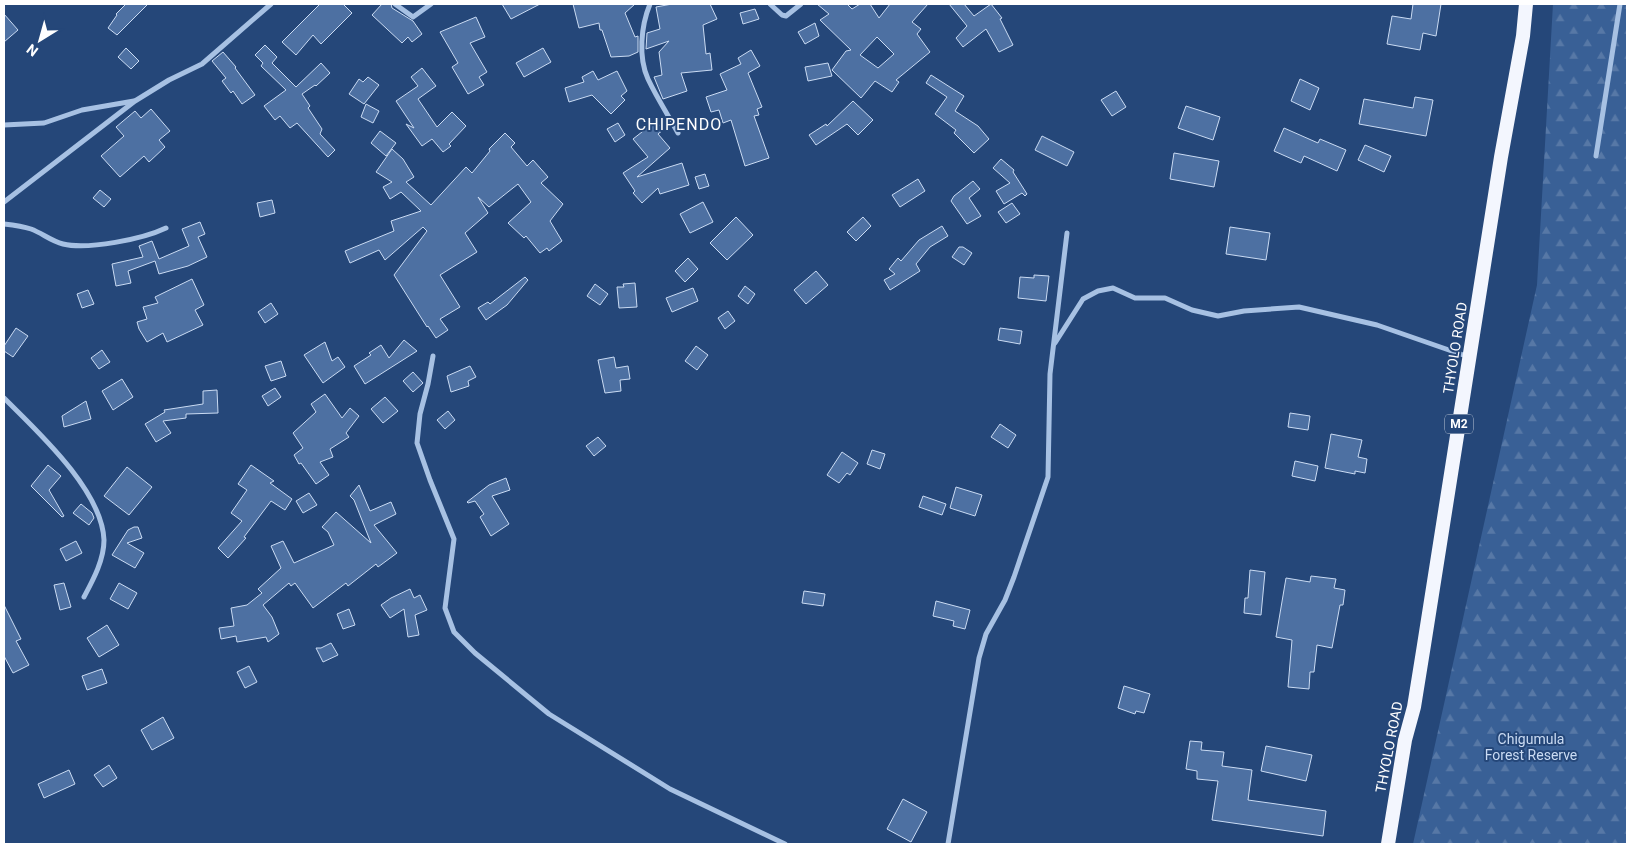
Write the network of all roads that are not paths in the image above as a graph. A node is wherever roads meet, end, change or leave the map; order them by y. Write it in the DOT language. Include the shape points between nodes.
graph roads {
  1 [pos="271,4"];
  2 [pos="395,4"];
  3 [pos="430,4"];
  4 [pos="650,4"];
  5 [pos="770,4"];
  6 [pos="801,4"];
  7 [pos="1526,4"];
  8 [pos="1620,4"];
  9 [pos="135,101"];
  10 [pos="4,125"];
  11 [pos="678,133"];
  12 [pos="1596,156"];
  13 [pos="4,202"];
  14 [pos="4,224"];
  15 [pos="166,228"];
  16 [pos="1067,233"];
  17 [pos="1054,344"];
  18 [pos="432,356"];
  19 [pos="1469,357"];
  20 [pos="4,398"];
  21 [pos="84,597"];
  22 [pos="785,844"];
  23 [pos="948,844"];
  24 [pos="1388,844"];
  1 -- 9 [label="street" via="202,64"];
  2 -- 3 [label="street" via="413,17"];
  4 -- 11 [label="street" via="645,16 643,60 647,78"];
  5 -- 6 [label="street" via="786,16"];
  7 -- 19 [label="highway, THYOLO ROAD / M2"];
  8 -- 12 [label="street"];
  9 -- 10 [label="street" via="82,110 37,124"];
  9 -- 13 [label="street"];
  14 -- 15 [label="street" via="29,228 64,244 120,242 152,235"];
  16 -- 17 [label="street"];
  17 -- 19 [label="street" via="1083,299 1112,288 1135,298 1165,298 1192,310 1218,316 1299,307 1377,325"];
  17 -- 23 [label="street" via="1050,374 1048,478 1014,577 986,634 979,658"];
  18 -- 22 [label="street" via="420,414 418,443 454,539 445,608 454,632 549,714 670,789"];
  19 -- 24 [label="highway, THYOLO ROAD / M2" via="1426,635"];
  20 -- 21 [label="street" via="82,484 99,516 104,540 102,553 96,576"];
}
